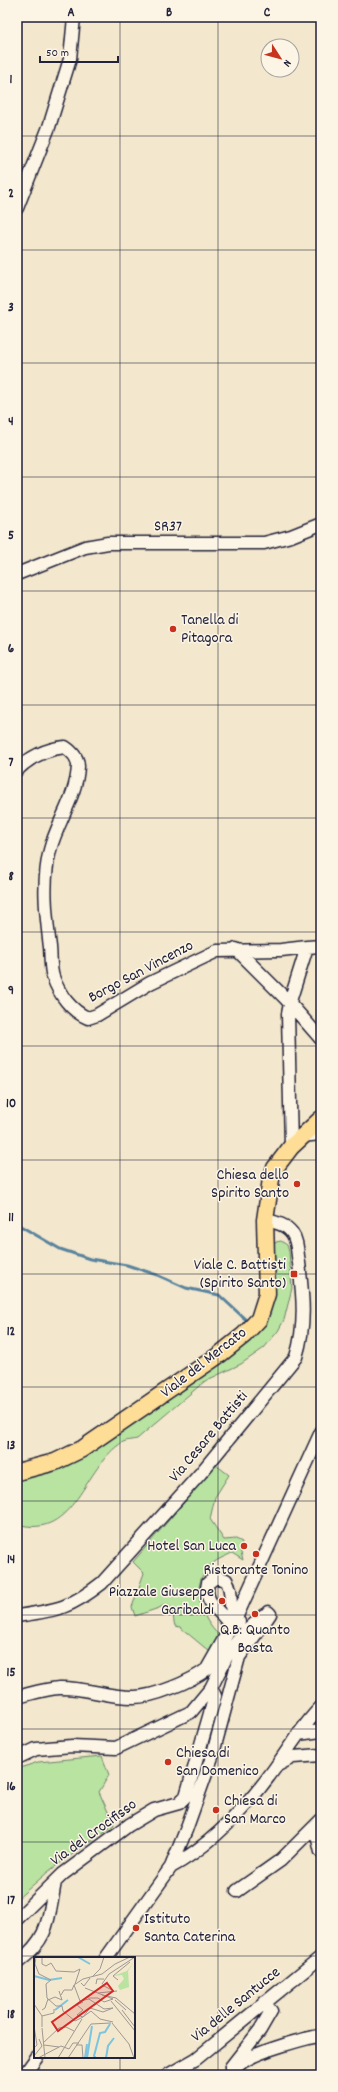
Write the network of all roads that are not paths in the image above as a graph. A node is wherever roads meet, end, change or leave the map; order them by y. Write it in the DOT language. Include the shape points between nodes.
graph roads {
  1 [pos="74,17"];
  2 [pos="17,208"];
  3 [pos="321,524"];
  4 [pos="17,574"];
  5 [pos="17,770"];
  6 [pos="321,946"];
  7 [pos="307,947"];
  8 [pos="236,950"];
  9 [pos="290,1003"];
  10 [pos="321,1039"];
  11 [pos="321,1119"];
  12 [pos="321,1134"];
  13 [pos="296,1142"];
  14 [pos="265,1220"];
  15 [pos="321,1432"];
  16 [pos="17,1472"];
  17 [pos="17,1616"];
  18 [pos="233,1622"];
  19 [pos="244,1633"];
  20 [pos="211,1688"];
  21 [pos="17,1698"];
  22 [pos="321,1707"];
  23 [pos="321,1731"];
  24 [pos="298,1734"];
  25 [pos="321,1755"];
  26 [pos="17,1758"];
  27 [pos="276,1766"];
  28 [pos="318,1824"];
  29 [pos="321,1851"];
  30 [pos="171,1867"];
  31 [pos="55,1882"];
  32 [pos="237,1891"];
  33 [pos="17,1919"];
  34 [pos="321,1956"];
  35 [pos="107,1957"];
  36 [pos="17,1963"];
  37 [pos="264,2002"];
  38 [pos="321,2036"];
  39 [pos="36,2058"];
  40 [pos="24,2075"];
  41 [pos="168,2075"];
  1 -- 2 [label="street" via="70,59 49,128"];
  3 -- 4 [label="street, SR37" via="264,543 108,543 85,547"];
  5 -- 8 [label="street, Borgo San Vincenzo" via="32,757 58,748 69,750 76,757 78,765 74,788 50,849 46,875 53,977 65,1000 80,1015 88,1018 97,1015 150,983 198,959 217,951"];
  6 -- 7 [label="street, Borgo San Vincenzo"];
  7 -- 8 [label="street, Borgo San Vincenzo" via="249,952"];
  7 -- 9 [label="street"];
  8 -- 9 [label="street"];
  9 -- 10 [label="street"];
  9 -- 13 [label="street"];
  11 -- 13 [label="main road, Viale del Mercato"];
  12 -- 13 [label="street"];
  13 -- 14 [label="main road, Viale del Mercato" via="275,1168"];
  14 -- 16 [label="main road, Viale del Mercato" via="267,1294 259,1319 244,1335 174,1388 82,1449 55,1462"];
  14 -- 17 [label="street, Via Cesare Battisti" via="286,1227 292,1232 296,1242 304,1301 303,1332 296,1357 200,1474 102,1583 83,1598 66,1606 53,1611"];
  15 -- 18 [label="street"];
  18 -- 19 [label="street"];
  18 -- 21 [label="street" via="206,1669 154,1694 134,1698 84,1689 58,1688"];
  19 -- 20 [label="street" via="229,1652"];
  19 -- 30 [label="street" via="268,1612 270,1614 239,1657 212,1757"];
  20 -- 26 [label="street" via="191,1712 116,1748 72,1746 36,1749"];
  20 -- 31 [label="street, Via del Crocifisso" via="214,1696 186,1796 179,1803 154,1810 139,1818"];
  22 -- 24 [label="street"];
  23 -- 24 [label="street"];
  24 -- 27 [label="street"];
  25 -- 27 [label="street" via="293,1757"];
  27 -- 30 [label="street" via="226,1826"];
  28 -- 29 [label="street"];
  28 -- 32 [label="street" via="281,1860"];
  30 -- 35 [label="street"];
  31 -- 33 [label="street, Via del Crocifisso"];
  31 -- 36 [label="street" via="46,1932 30,1953"];
  34 -- 37 [label="street, Via delle Santucce"];
  37 -- 38 [label="street" via="271,2011 260,2030 230,2067 233,2070 246,2059"];
  37 -- 41 [label="street, Via delle Santucce" via="196,2059"];
  39 -- 40 [label="street"];
}
